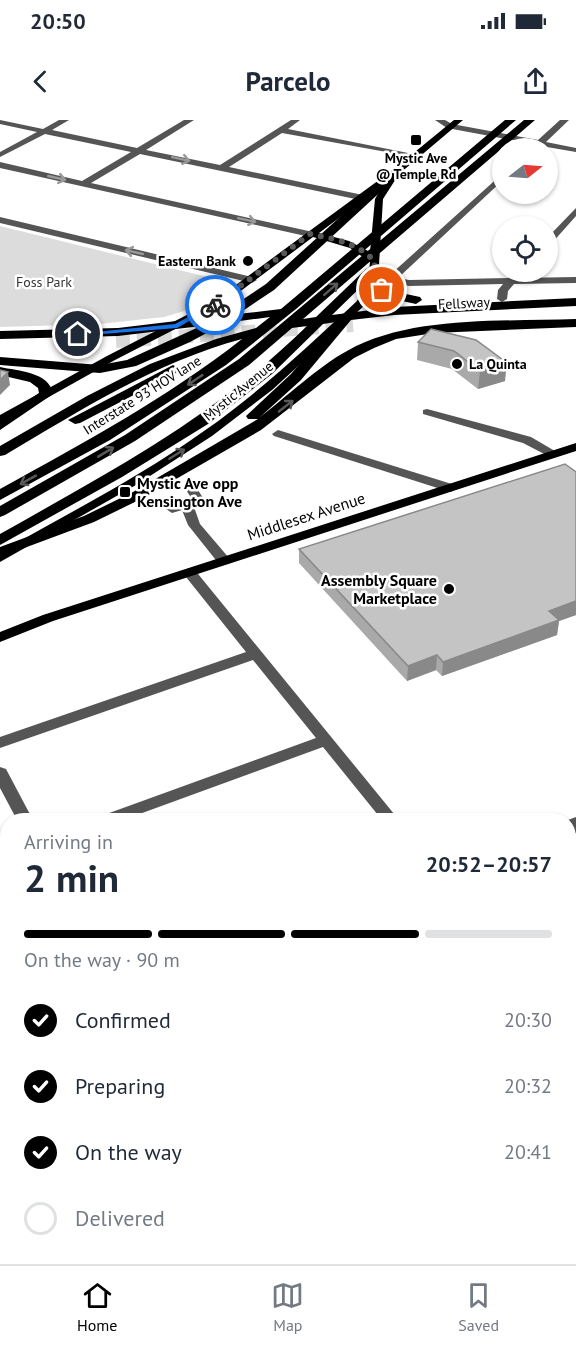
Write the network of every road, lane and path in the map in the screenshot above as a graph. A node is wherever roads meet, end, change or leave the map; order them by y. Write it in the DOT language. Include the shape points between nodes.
graph roads {
  1 [pos="65,120"];
  2 [pos="190,120"];
  3 [pos="296,120"];
  4 [pos="439,120"];
  5 [pos="459,120"];
  6 [pos="511,120"];
  7 [pos="530,120"];
  8 [pos="565,120"];
  9 [pos="0,122"];
  10 [pos="450,126"];
  11 [pos="496,126"];
  12 [pos="280,130"];
  13 [pos="45,131"];
  14 [pos="502,138"];
  15 [pos="546,138"];
  16 [pos="558,148"];
  17 [pos="139,150"];
  18 [pos="576,150"];
  19 [pos="0,155"];
  20 [pos="414,155"];
  21 [pos="0,165"];
  22 [pos="222,168"];
  23 [pos="397,171"];
  24 [pos="83,184"];
  25 [pos="492,186"];
  26 [pos="360,197"];
  27 [pos="576,211"];
  28 [pos="420,213"];
  29 [pos="0,220"];
  30 [pos="558,231"];
  31 [pos="310,234"];
  32 [pos="326,237"];
  33 [pos="375,262"];
  34 [pos="252,280"];
  35 [pos="373,280"];
  36 [pos="558,280"];
  37 [pos="576,280"];
  38 [pos="492,281"];
  39 [pos="510,282"];
  40 [pos="502,299"];
  41 [pos="416,300"];
  42 [pos="576,300"];
  43 [pos="361,303"];
  44 [pos="576,315"];
  45 [pos="350,320"];
  46 [pos="219,321"];
  47 [pos="252,323"];
  48 [pos="576,323"];
  49 [pos="177,326"];
  50 [pos="0,335"];
  51 [pos="116,341"];
  52 [pos="0,345"];
  53 [pos="167,360"];
  54 [pos="0,362"];
  55 [pos="89,370"];
  56 [pos="0,371"];
  57 [pos="261,393"];
  58 [pos="46,394"];
  59 [pos="427,412"];
  60 [pos="0,420"];
  61 [pos="0,426"];
  62 [pos="278,434"];
  63 [pos="576,447"];
  64 [pos="0,450"];
  65 [pos="554,454"];
  66 [pos="164,480"];
  67 [pos="0,481"];
  68 [pos="451,488"];
  69 [pos="192,490"];
  70 [pos="0,495"];
  71 [pos="187,505"];
  72 [pos="172,509"];
  73 [pos="0,512"];
  74 [pos="0,540"];
  75 [pos="0,552"];
  76 [pos="0,558"];
  77 [pos="224,561"];
  78 [pos="189,572"];
  79 [pos="48,618"];
  80 [pos="0,627"];
  81 [pos="0,637"];
  82 [pos="255,654"];
  83 [pos="326,740"];
  84 [pos="0,743"];
  85 [pos="0,774"];
  86 [pos="21,813"];
  87 [pos="126,813"];
  88 [pos="385,813"];
  1 -- 13 [label="street"];
  2 -- 17 [label="street"];
  3 -- 12 [label="street"];
  4 -- 10 [label="street"];
  5 -- 10 [label="main road, Mystic Avenue"];
  6 -- 11 [label="highway, Interstate 93 HOV lane"];
  7 -- 28 [label="highway"];
  8 -- 15 [label="street"];
  9 -- 13 [label="street"];
  10 -- 14 [label="street"];
  10 -- 20 [label="main road, Mystic Avenue"];
  11 -- 47 [label="highway"];
  11 -- 70 [label="highway, Interstate 93 HOV lane, one-way" via="292,306 221,362 114,432"];
  12 -- 20 [label="street"];
  12 -- 22 [label="street"];
  13 -- 17 [label="street"];
  13 -- 19 [label="street"];
  16 -- 18 [label="street"];
  17 -- 22 [label="street, one-way"];
  17 -- 24 [label="street"];
  20 -- 23 [label="main road, Mystic Avenue"];
  21 -- 24 [label="street, one-way"];
  22 -- 26 [label="street"];
  23 -- 26 [label="main road, Mystic Avenue"];
  23 -- 32 [label="highway"];
  23 -- 33 [label="main road, Mystic Avenue" via="380,199"];
  24 -- 31 [label="street, one-way"];
  25 -- 38 [label="street" via="394,276 394,281"];
  26 -- 31 [label="main road, Mystic Avenue"];
  27 -- 30 [label="street"];
  73 -- 28 [label="highway, one-way" via="130,438 219,380"];
  28 -- 74 [label="highway" via="400,243 245,389 194,426"];
  34 -- 29 [label="street, one-way"];
  31 -- 32 [label="main road"];
  31 -- 34 [label="main road, Mystic Avenue"];
  32 -- 33 [label="main road" via="357,248"];
  32 -- 46 [label="highway" via="270,287"];
  33 -- 35 [label="main road, Mystic Avenue"];
  34 -- 49 [label="main road, Mystic Avenue"];
  35 -- 41 [label="highway" via="387,293"];
  35 -- 43 [label="main road, Mystic Avenue"];
  36 -- 37 [label="street"];
  39 -- 40 [label="street" via="502,292"];
  40 -- 41 [label="highway, Fellsway"];
  40 -- 42 [label="highway, Fellsway"];
  41 -- 43 [label="highway, Fellsway"];
  42 -- 45 [label="highway"];
  43 -- 45 [label="main road, Mystic Avenue"];
  43 -- 46 [label="highway, Fellsway"];
  44 -- 45 [label="highway, Fellsway"];
  45 -- 53 [label="highway" via="247,334"];
  45 -- 57 [label="main road, Mystic Avenue"];
  45 -- 66 [label="highway" via="274,399"];
  46 -- 49 [label="highway, Fellsway"];
  46 -- 55 [label="highway" via="131,363"];
  47 -- 64 [label="highway" via="101,408"];
  47 -- 67 [label="highway" via="153,394"];
  66 -- 48 [label="highway, one-way" via="256,427 349,355 380,340 443,328"];
  49 -- 50 [label="highway, Fellsway"];
  49 -- 55 [label="main road, Mystic Avenue"];
  51 -- 52 [label="highway"];
  53 -- 57 [label="highway" via="189,358 224,366 252,379"];
  53 -- 64 [label="highway"];
  54 -- 55 [label="highway"];
  55 -- 58 [label="main road, Mystic Avenue"];
  56 -- 58 [label="highway" via="40,381"];
  76 -- 57 [label="main road, Mystic Avenue, one-way" via="186,449"];
  58 -- 60 [label="main road, Mystic Avenue"];
  58 -- 61 [label="highway"];
  59 -- 65 [label="street" via="527,440"];
  62 -- 68 [label="street"];
  63 -- 65 [label="main road, Middlesex Avenue"];
  65 -- 68 [label="main road, Middlesex Avenue"];
  66 -- 75 [label="highway" via="89,519"];
  68 -- 77 [label="main road, Middlesex Avenue"];
  69 -- 71 [label="street" via="199,501"];
  71 -- 72 [label="street"];
  71 -- 77 [label="street" via="194,525"];
  77 -- 78 [label="main road, Middlesex Avenue"];
  78 -- 79 [label="main road, Middlesex Avenue"];
  78 -- 82 [label="street"];
  79 -- 80 [label="main road, Middlesex Avenue"];
  79 -- 81 [label="main road, Middlesex Avenue"];
  82 -- 83 [label="street"];
  82 -- 84 [label="street"];
  83 -- 87 [label="street"];
  83 -- 88 [label="street"];
  85 -- 86 [label="street"];
}
